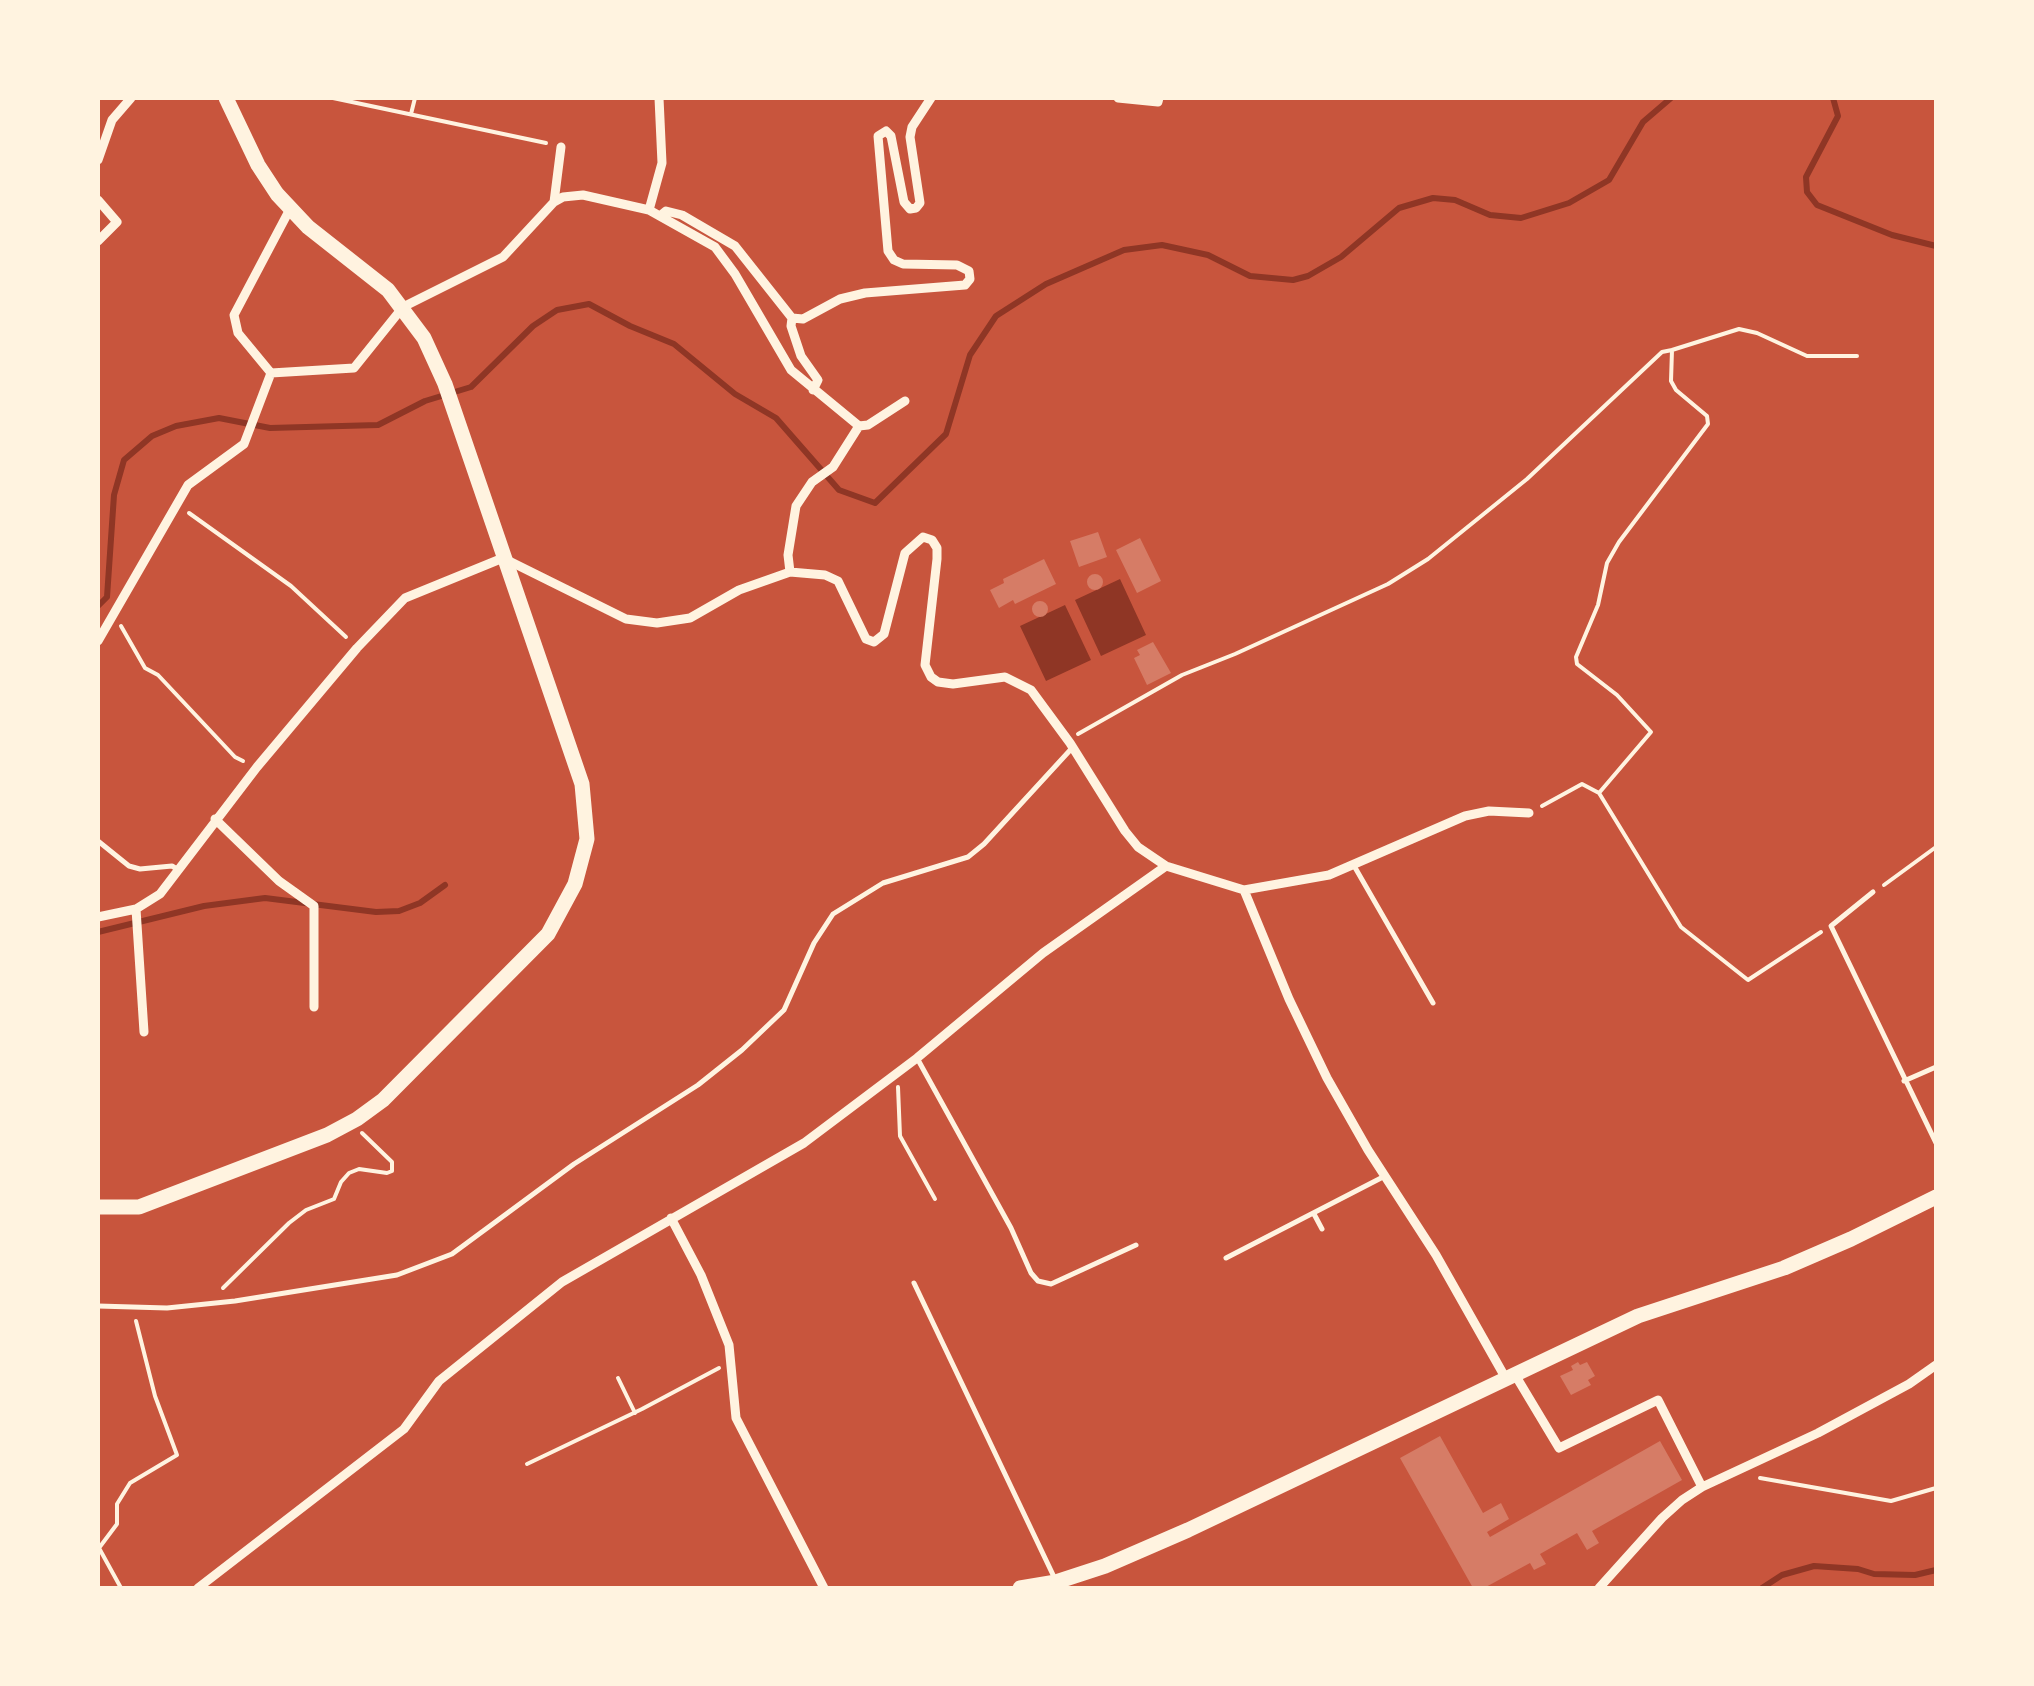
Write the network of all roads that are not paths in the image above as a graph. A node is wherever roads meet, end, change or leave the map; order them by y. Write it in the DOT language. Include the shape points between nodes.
graph roads {
  1 [pos="132,98"];
  2 [pos="226,98"];
  3 [pos="660,98"];
  4 [pos="931,98"];
  5 [pos="1118,98"];
  6 [pos="1159,98"];
  7 [pos="561,146"];
  8 [pos="98,160"];
  9 [pos="98,200"];
  10 [pos="554,202"];
  11 [pos="290,209"];
  12 [pos="649,210"];
  13 [pos="660,216"];
  14 [pos="98,241"];
  15 [pos="403,307"];
  16 [pos="792,318"];
  17 [pos="272,374"];
  18 [pos="814,390"];
  19 [pos="905,401"];
  20 [pos="859,426"];
  21 [pos="503,558"];
  22 [pos="790,572"];
  23 [pos="98,641"];
  24 [pos="1071,745"];
  25 [pos="1529,813"];
  26 [pos="216,819"];
  27 [pos="98,841"];
  28 [pos="1353,864"];
  29 [pos="1166,866"];
  30 [pos="179,870"];
  31 [pos="1244,890"];
  32 [pos="1874,892"];
  33 [pos="136,908"];
  34 [pos="98,917"];
  35 [pos="1433,1003"];
  36 [pos="314,1008"];
  37 [pos="144,1032"];
  38 [pos="917,1058"];
  39 [pos="1936,1067"];
  40 [pos="1904,1082"];
  41 [pos="1936,1143"];
  42 [pos="1386,1175"];
  43 [pos="1936,1198"];
  44 [pos="98,1207"];
  45 [pos="1313,1213"];
  46 [pos="671,1218"];
  47 [pos="1322,1229"];
  48 [pos="1136,1246"];
  49 [pos="1226,1258"];
  50 [pos="914,1282"];
  51 [pos="98,1306"];
  52 [pos="1936,1365"];
  53 [pos="1509,1375"];
  54 [pos="1702,1487"];
  55 [pos="1056,1582"];
  56 [pos="198,1588"];
  57 [pos="824,1588"];
  58 [pos="1020,1588"];
  59 [pos="1598,1588"];
  1 -- 8 [label="street" via="112,120"];
  2 -- 11 [label="main road" via="258,165"];
  3 -- 12 [label="street" via="662,162"];
  4 -- 16 [label="street" via="910,137 916,208 904,202 891,136 878,136 888,250 903,264 958,265 970,279 965,285 865,293"];
  5 -- 6 [label="street"];
  7 -- 10 [label="street"];
  9 -- 14 [label="street" via="118,222"];
  10 -- 12 [label="street" via="583,195"];
  10 -- 15 [label="street" via="503,257"];
  11 -- 15 [label="main road"];
  11 -- 17 [label="street" via="234,315 238,333"];
  12 -- 13 [label="street"];
  13 -- 16 [label="street" via="666,210 682,215 735,246"];
  13 -- 18 [label="street" via="715,247 791,370"];
  15 -- 17 [label="street" via="354,368"];
  15 -- 21 [label="main road" via="445,384"];
  16 -- 18 [label="street" via="801,356 818,380"];
  17 -- 23 [label="street" via="244,444 188,485"];
  18 -- 20 [label="street"];
  19 -- 20 [label="street"];
  20 -- 22 [label="street" via="834,467 812,482 796,506"];
  21 -- 22 [label="street" via="610,613 657,624 690,618"];
  21 -- 26 [label="street" via="405,598"];
  21 -- 44 [label="main road" via="582,784 587,839 574,884 548,934 353,1122 139,1207"];
  22 -- 24 [label="street" via="838,581 866,640 874,642 884,634 905,553 923,537 932,540 937,548 926,666 931,677 944,684 996,676 1017,681 1032,690"];
  24 -- 29 [label="street" via="1124,831"];
  24 -- 51 [label="lane" via="968,857 884,883 834,914 784,1010 742,1050 452,1254 397,1275 205,1304"];
  25 -- 28 [label="street" via="1464,816"];
  26 -- 30 [label="street"];
  26 -- 36 [label="street" via="314,906"];
  27 -- 30 [label="lane" via="129,866"];
  28 -- 31 [label="street" via="1308,881"];
  28 -- 35 [label="lane"];
  29 -- 31 [label="street"];
  29 -- 38 [label="street" via="1042,953"];
  30 -- 33 [label="street" via="160,894"];
  31 -- 42 [label="street" via="1327,1078"];
  32 -- 40 [label="lane" via="1831,926"];
  33 -- 34 [label="street"];
  33 -- 37 [label="street"];
  38 -- 46 [label="street" via="804,1143"];
  38 -- 48 [label="lane" via="1038,1281 1051,1284"];
  39 -- 40 [label="lane"];
  40 -- 41 [label="lane"];
  42 -- 45 [label="lane"];
  42 -- 53 [label="street"];
  43 -- 53 [label="main road" via="1818,1254 1638,1316"];
  45 -- 47 [label="lane"];
  45 -- 49 [label="lane"];
  46 -- 56 [label="street" via="562,1282 460,1361 404,1429"];
  46 -- 57 [label="street" via="729,1345 736,1418"];
  50 -- 55 [label="lane"];
  52 -- 54 [label="street" via="1818,1433"];
  53 -- 54 [label="street" via="1558,1448 1658,1400"];
  53 -- 55 [label="main road" via="1188,1530"];
  54 -- 59 [label="street" via="1662,1518"];
  55 -- 58 [label="main road"];
}
